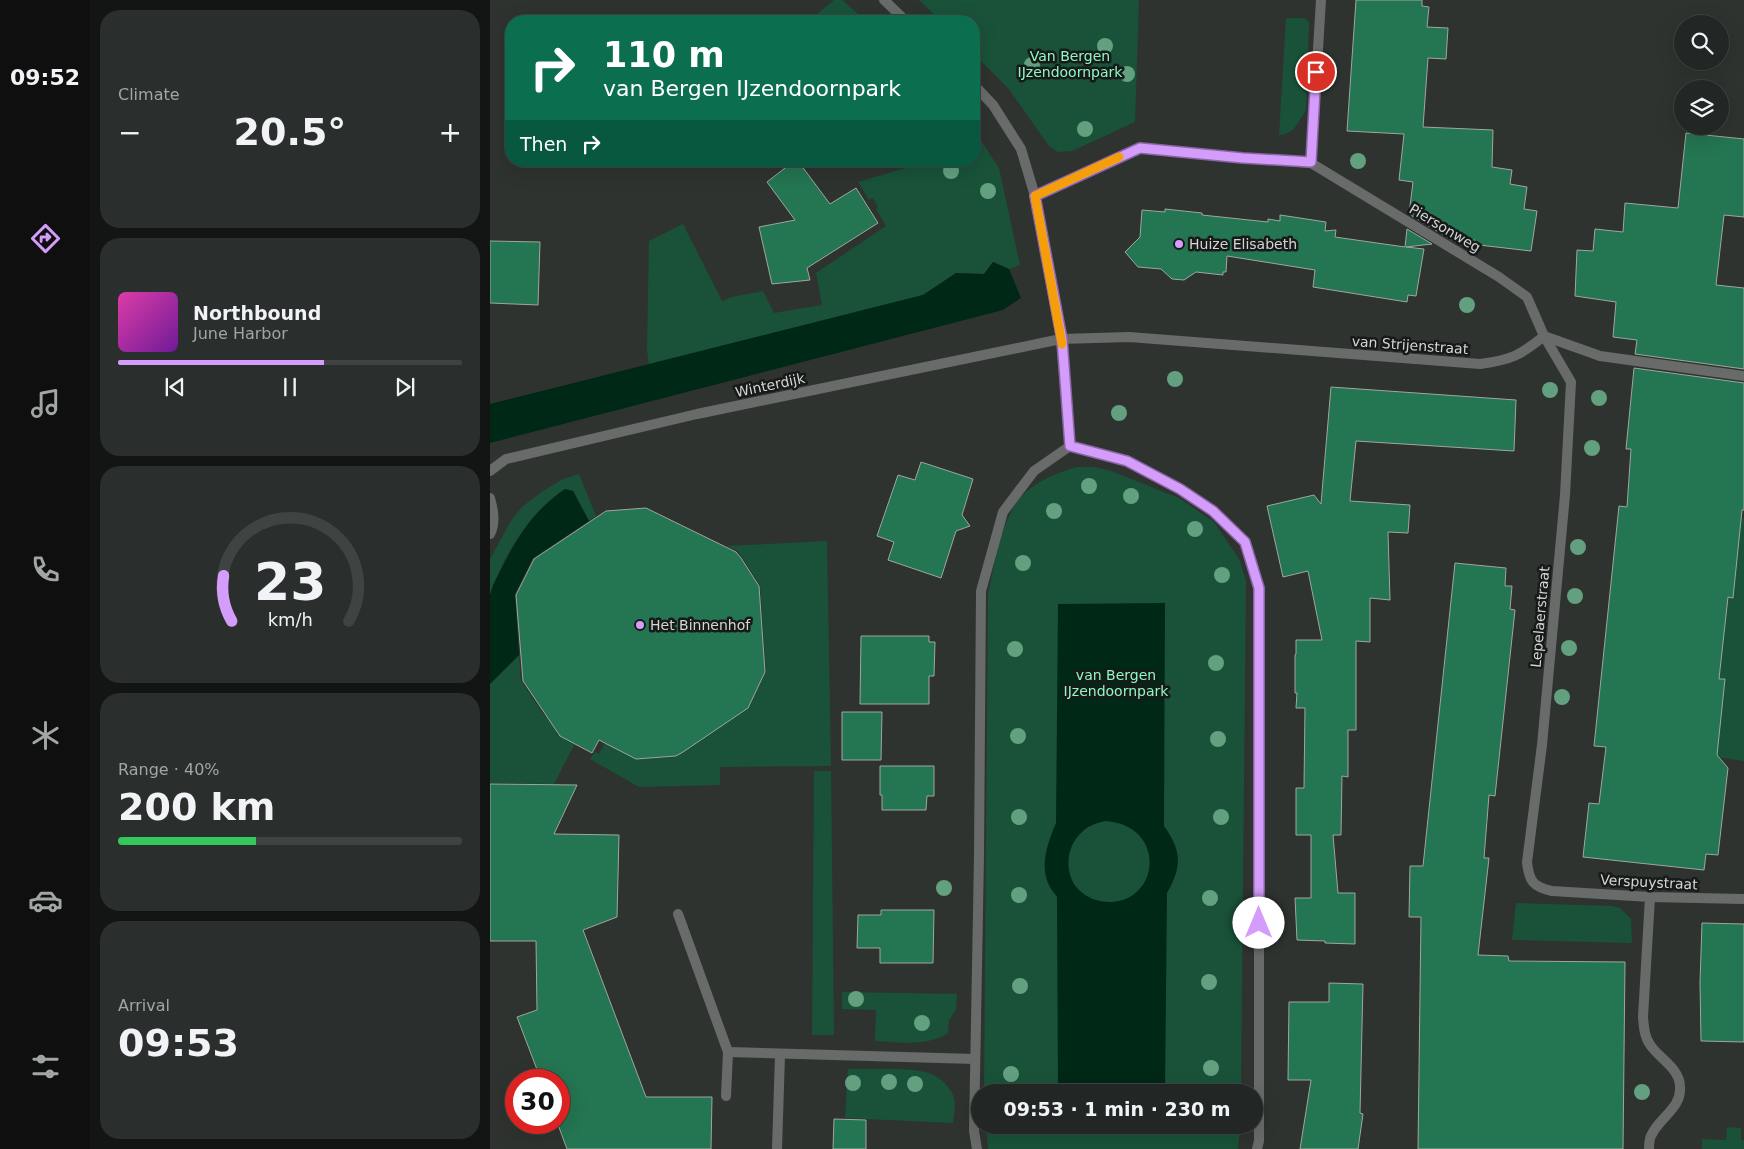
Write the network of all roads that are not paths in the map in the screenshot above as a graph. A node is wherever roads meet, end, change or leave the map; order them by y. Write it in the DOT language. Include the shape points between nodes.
graph roads {
  1 [pos="884,0"];
  2 [pos="1321,0"];
  3 [pos="900,15"];
  4 [pos="980,91"];
  5 [pos="1311,162"];
  6 [pos="1035,196"];
  7 [pos="1544,336"];
  8 [pos="1062,339"];
  9 [pos="1744,376"];
  10 [pos="1070,446"];
  11 [pos="490,471"];
  12 [pos="490,498"];
  13 [pos="490,534"];
  14 [pos="1552,890"];
  15 [pos="1650,897"];
  16 [pos="1744,899"];
  17 [pos="678,914"];
  18 [pos="728,1052"];
  19 [pos="780,1054"];
  20 [pos="975,1059"];
  21 [pos="726,1096"];
  22 [pos="777,1149"];
  23 [pos="977,1149"];
  24 [pos="1257,1149"];
  25 [pos="1649,1149"];
  1 -- 3 [label="street"];
  2 -- 5 [label="street"];
  4 -- 6 [label="street" via="993,105 1021,149"];
  5 -- 6 [label="street" via="1140,148"];
  5 -- 7 [label="street, Piersonweg" via="1499,276 1527,297"];
  6 -- 8 [label="street"];
  7 -- 8 [label="street, van Strijenstraat" via="1527,350 1504,361 1480,364 1129,338"];
  7 -- 9 [label="street" via="1600,356"];
  7 -- 14 [label="street, Lepelaerstraat" via="1571,382 1551,649 1527,862 1532,882"];
  8 -- 10 [label="street"];
  8 -- 11 [label="street, Winterdijk" via="698,414 506,459"];
  10 -- 20 [label="street" via="1034,471 1003,512 980,590"];
  10 -- 24 [label="street" via="1127,461 1213,511 1245,542 1259,588"];
  12 -- 13 [label="street" via="493,528"];
  14 -- 15 [label="street, Verspuystraat"];
  15 -- 16 [label="street, Verspuystraat"];
  15 -- 25 [label="street" via="1644,1032 1650,1045 1676,1072 1680,1086 1672,1111 1650,1136"];
  17 -- 18 [label="street"];
  18 -- 19 [label="street"];
  18 -- 21 [label="street"];
  19 -- 20 [label="street"];
  19 -- 22 [label="street"];
  20 -- 23 [label="street" via="974,1131"];
}
